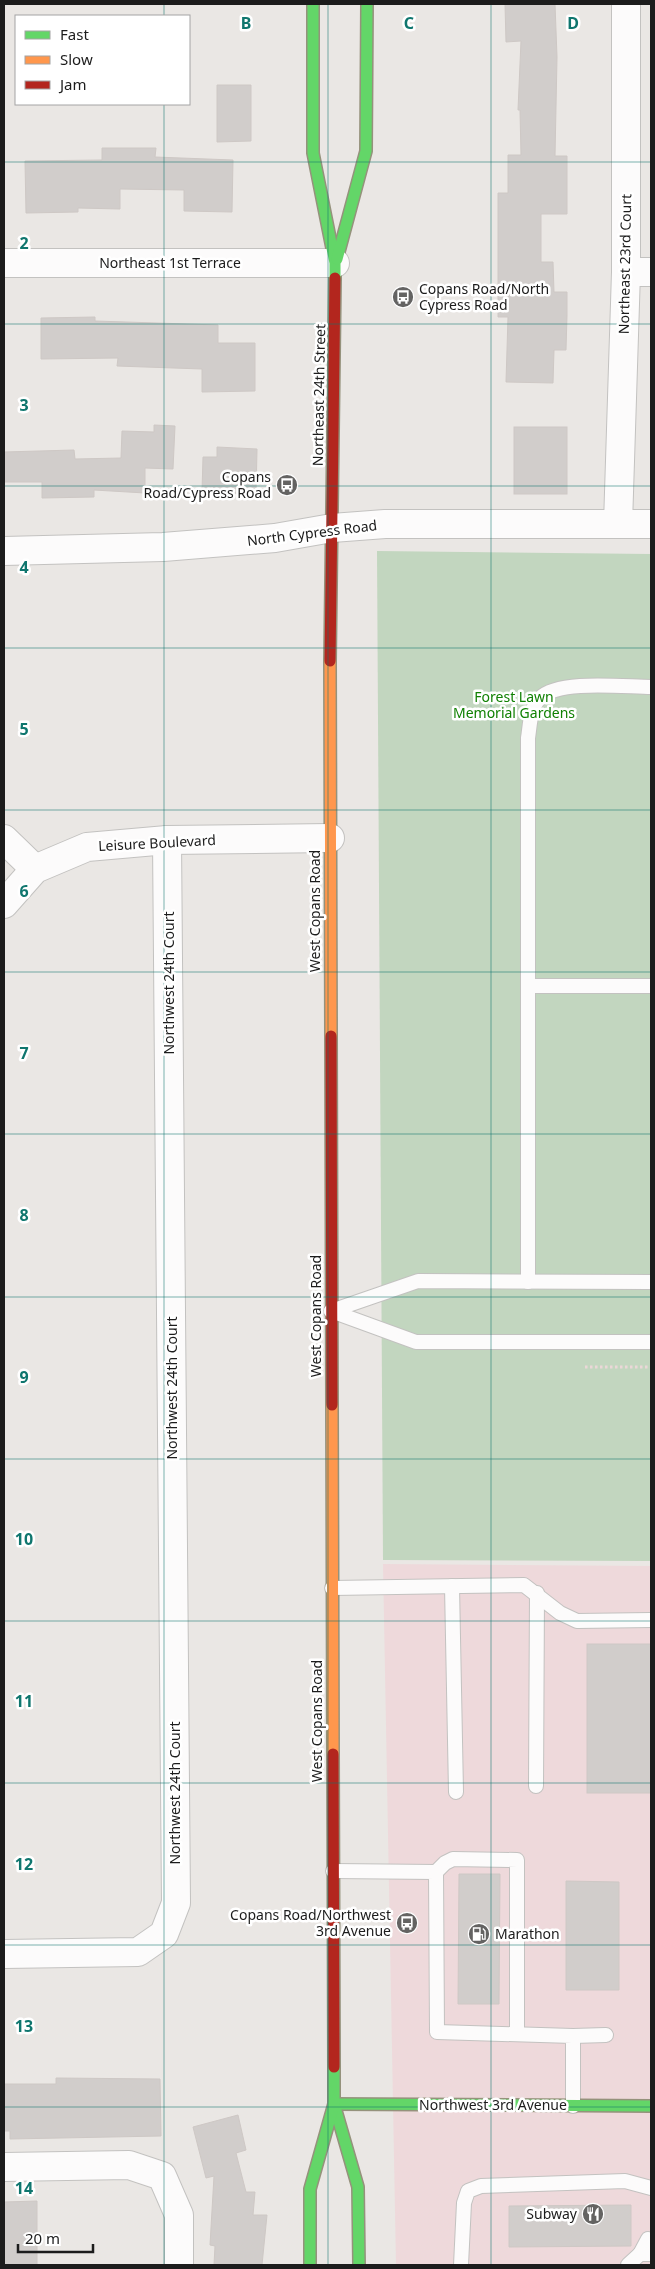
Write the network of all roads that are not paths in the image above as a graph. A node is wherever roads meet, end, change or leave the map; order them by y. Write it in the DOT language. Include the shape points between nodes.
graph roads {
  1 [pos="313,4"];
  2 [pos="368,4"];
  3 [pos="626,4"];
  4 [pos="4,263"];
  5 [pos="336,263"];
  6 [pos="639,272"];
  7 [pos="618,524"];
  8 [pos="651,524"];
  9 [pos="332,528"];
  10 [pos="4,551"];
  11 [pos="651,687"];
  12 [pos="330,838"];
  13 [pos="4,839"];
  14 [pos="167,840"];
  15 [pos="35,869"];
  16 [pos="4,904"];
  17 [pos="528,986"];
  18 [pos="651,986"];
  19 [pos="528,1282"];
  20 [pos="651,1282"];
  21 [pos="331,1311"];
  22 [pos="651,1342"];
  23 [pos="452,1586"];
  24 [pos="332,1588"];
  25 [pos="537,1594"];
  26 [pos="651,1620"];
  27 [pos="536,1786"];
  28 [pos="456,1792"];
  29 [pos="333,1871"];
  30 [pos="436,1872"];
  31 [pos="4,1954"];
  32 [pos="517,2033"];
  33 [pos="606,2035"];
  34 [pos="573,2036"];
  35 [pos="334,2104"];
  36 [pos="573,2106"];
  37 [pos="651,2106"];
  38 [pos="4,2168"];
  39 [pos="651,2188"];
  40 [pos="648,2238"];
  41 [pos="646,2254"];
  42 [pos="179,2265"];
  43 [pos="310,2265"];
  44 [pos="359,2265"];
  45 [pos="461,2265"];
  46 [pos="628,2265"];
  1 -- 5 [label="main road, Northeast 24th Street" via="313,153"];
  2 -- 5 [label="main road, Northeast 24th Street" via="366,151"];
  3 -- 6 [label="street, Northeast 23rd Court"];
  4 -- 5 [label="street, Northeast 1st Terrace"];
  5 -- 9 [label="main road, Northeast 24th Street"];
  6 -- 7 [label="street, Northeast 23rd Court"];
  7 -- 8 [label="street, North Cypress Road"];
  7 -- 9 [label="street, North Cypress Road" via="385,524"];
  9 -- 10 [label="street, North Cypress Road" via="275,538 163,548"];
  9 -- 12 [label="main road, West Copans Road"];
  11 -- 17 [label="lane" via="562,687 540,698 532,714 528,738"];
  12 -- 14 [label="street, Leisure Boulevard"];
  12 -- 21 [label="main road, West Copans Road"];
  13 -- 15 [label="street"];
  14 -- 15 [label="street, Leisure Boulevard" via="87,847"];
  14 -- 31 [label="street, Northwest 24th Court" via="176,1903 164,1934 138,1952"];
  15 -- 16 [label="street, Leisure Boulevard"];
  17 -- 18 [label="lane"];
  17 -- 19 [label="lane"];
  19 -- 20 [label="lane"];
  19 -- 21 [label="lane" via="418,1281"];
  21 -- 22 [label="lane" via="416,1342"];
  21 -- 24 [label="main road, West Copans Road"];
  23 -- 24 [label="lane"];
  23 -- 25 [label="lane" via="524,1585"];
  23 -- 28 [label="lane"];
  24 -- 29 [label="main road, West Copans Road"];
  25 -- 26 [label="lane" via="560,1613 577,1621"];
  25 -- 27 [label="lane"];
  29 -- 30 [label="lane"];
  29 -- 35 [label="main road, West Copans Road"];
  30 -- 32 [label="lane" via="437,2032"];
  30 -- 32 [label="lane" via="453,1859 517,1860"];
  32 -- 34 [label="lane"];
  33 -- 34 [label="lane"];
  34 -- 36 [label="lane"];
  35 -- 36 [label="main road, Northwest 3rd Avenue"];
  35 -- 43 [label="main road, West Copans Road" via="310,2189"];
  35 -- 44 [label="main road, West Copans Road" via="358,2186"];
  36 -- 37 [label="main road, Northwest 3rd Avenue"];
  38 -- 42 [label="street" via="129,2165 162,2176 179,2216"];
  39 -- 45 [label="lane" via="625,2182 480,2186 468,2191 464,2202"];
  40 -- 41 [label="lane"];
  41 -- 46 [label="lane"];
}
